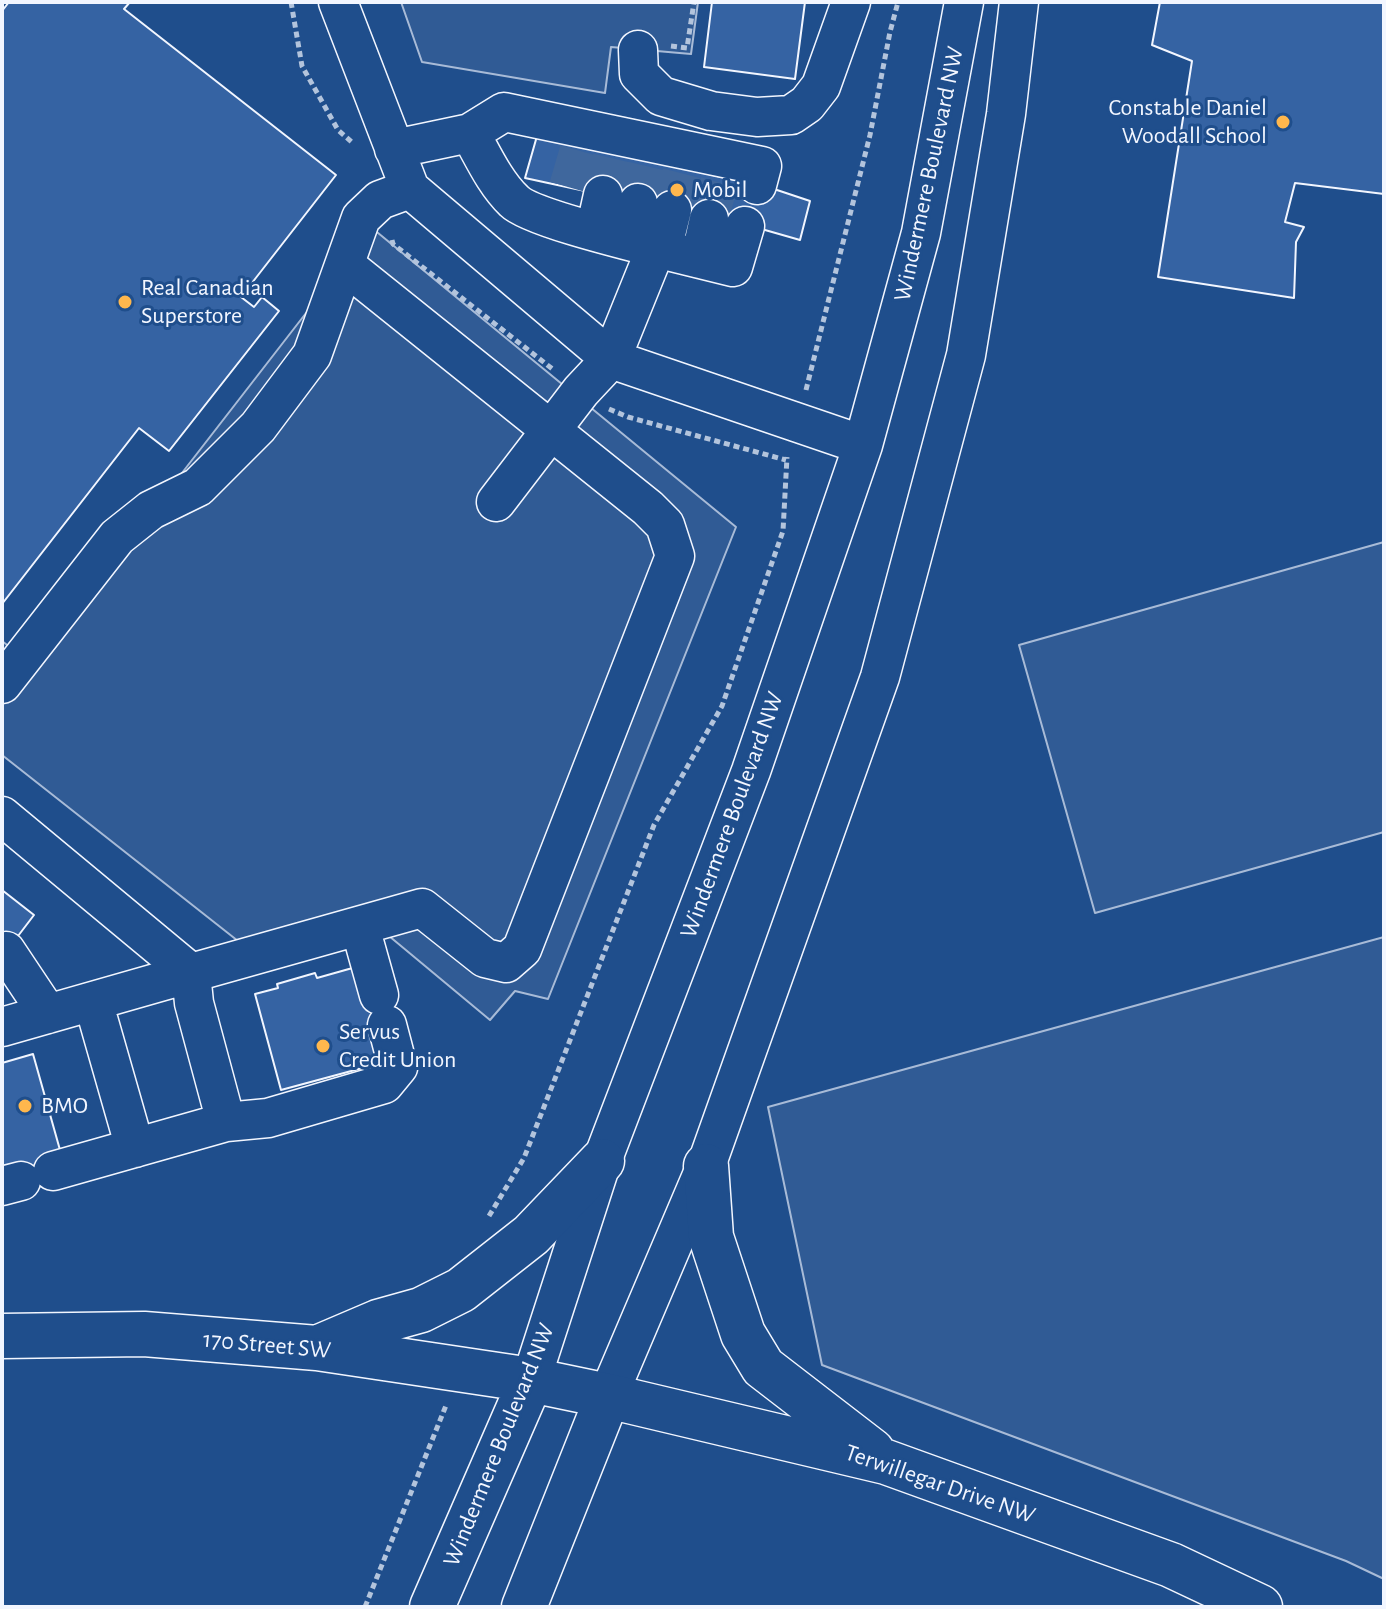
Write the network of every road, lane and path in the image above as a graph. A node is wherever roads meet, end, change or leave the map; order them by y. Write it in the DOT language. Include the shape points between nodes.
graph roads {
  1 [pos="338,2"];
  2 [pos="694,2"];
  3 [pos="851,2"];
  4 [pos="898,2"];
  5 [pos="964,2"];
  6 [pos="1019,2"];
  7 [pos="648,48"];
  8 [pos="470,133"];
  9 [pos="394,149"];
  10 [pos="734,173"];
  11 [pos="410,189"];
  12 [pos="620,220"];
  13 [pos="727,222"];
  14 [pos="345,265"];
  15 [pos="611,359"];
  16 [pos="799,424"];
  17 [pos="551,430"];
  18 [pos="863,445"];
  19 [pos="496,502"];
  20 [pos="2,684"];
  21 [pos="2,816"];
  22 [pos="360,927"];
  23 [pos="6,951"];
  24 [pos="191,973"];
  25 [pos="93,1001"];
  26 [pos="48,1014"];
  27 [pos="2,1027"];
  28 [pos="226,1122"];
  29 [pos="135,1148"];
  30 [pos="602,1161"];
  31 [pos="706,1166"];
  32 [pos="25,1179"];
  33 [pos="485,1222"];
  34 [pos="2,1336"];
  35 [pos="317,1348"];
  36 [pos="466,1370"];
  37 [pos="531,1380"];
  38 [pos="608,1396"];
  39 [pos="886,1462"];
  40 [pos="365,1607"];
  41 [pos="432,1607"];
  42 [pos="524,1607"];
  43 [pos="1260,1607"];
  1 -- 9 [label="street"];
  2 -- 7 [label="path" via="687,48"];
  3 -- 7 [label="street" via="821,86 791,115 711,111 661,96 639,74"];
  4 -- 16 [label="path"];
  5 -- 18 [label="street, Windermere Boulevard NW" via="921,233"];
  6 -- 31 [label="street" via="966,355 884,662"];
  8 -- 9 [label="street"];
  8 -- 10 [label="street" via="504,112"];
  8 -- 12 [label="street" via="516,204"];
  9 -- 11 [label="street"];
  11 -- 14 [label="street" via="380,200 361,218"];
  11 -- 15 [label="street"];
  12 -- 13 [label="street" via="700,259 733,267"];
  12 -- 15 [label="street"];
  14 -- 17 [label="street"];
  14 -- 20 [label="street" via="312,355 258,427 198,487 151,510 117,537"];
  15 -- 16 [label="street"];
  15 -- 17 [label="street"];
  16 -- 18 [label="street"];
  16 -- 33 [label="path" via="786,460 783,531 722,706 654,825 524,1158"];
  17 -- 19 [label="street"];
  17 -- 22 [label="street" via="665,525 675,556 522,949 506,963 485,958 422,908"];
  18 -- 30 [label="street, Windermere Boulevard NW" via="751,771"];
  21 -- 24 [label="street"];
  22 -- 24 [label="street"];
  22 -- 28 [label="street" via="398,1067 384,1084 268,1118"];
  23 -- 26 [label="street"];
  24 -- 25 [label="street"];
  24 -- 28 [label="street"];
  25 -- 26 [label="street"];
  25 -- 29 [label="street"];
  26 -- 27 [label="street"];
  28 -- 29 [label="street"];
  29 -- 32 [label="street"];
  30 -- 35 [label="main road" via="531,1235 461,1290"];
  30 -- 37 [label="street, Windermere Boulevard NW"];
  31 -- 38 [label="street"];
  31 -- 39 [label="main road" via="711,1237 743,1334 756,1356 763,1367"];
  34 -- 35 [label="main road, 170 Street SW" via="144,1334"];
  35 -- 36 [label="main road, 170 Street SW"];
  36 -- 37 [label="main road, 170 Street SW"];
  36 -- 40 [label="path" via="444,1410"];
  37 -- 38 [label="main road, Terwillegar Drive NW"];
  37 -- 41 [label="main road, Windermere Boulevard NW"];
  38 -- 39 [label="main road, Terwillegar Drive NW"];
  38 -- 42 [label="main road"];
  39 -- 43 [label="main road, Terwillegar Drive NW" via="1171,1565"];
}
